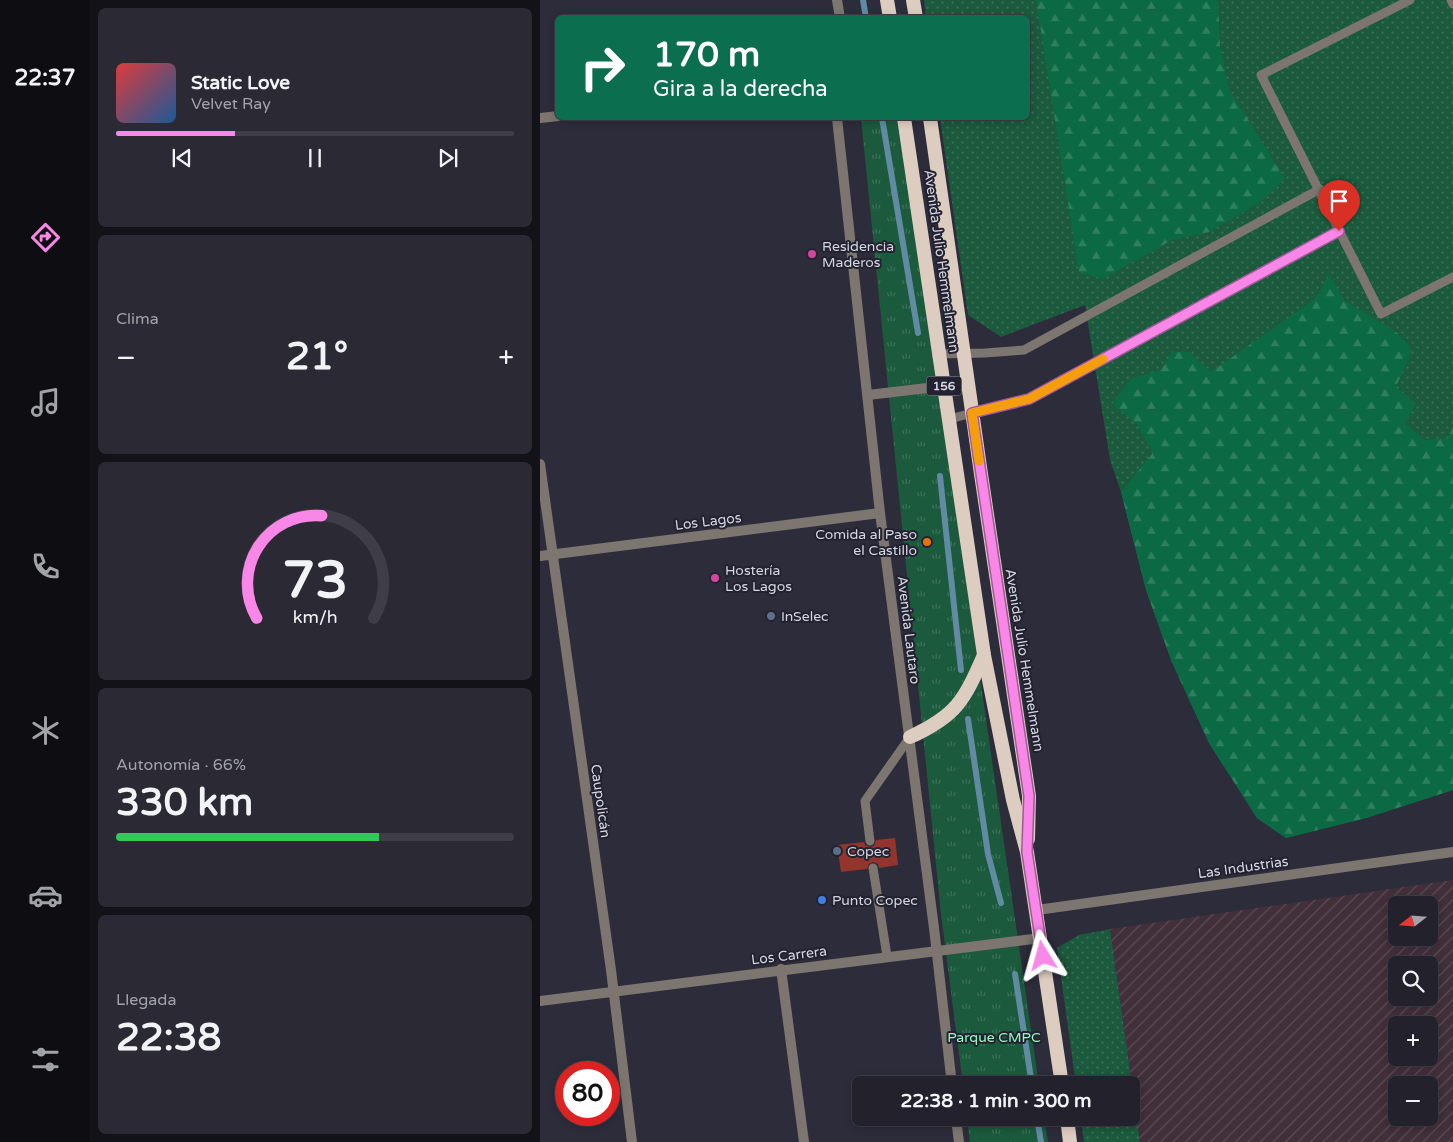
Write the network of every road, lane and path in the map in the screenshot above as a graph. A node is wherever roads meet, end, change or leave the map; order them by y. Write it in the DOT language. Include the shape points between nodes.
graph roads {
  1 [pos="837,0"];
  2 [pos="888,0"];
  3 [pos="913,0"];
  4 [pos="1410,0"];
  5 [pos="1451,0"];
  6 [pos="1453,4"];
  7 [pos="840,15"];
  8 [pos="890,15"];
  9 [pos="916,15"];
  10 [pos="555,116"];
  11 [pos="540,118"];
  12 [pos="837,120"];
  13 [pos="904,120"];
  14 [pos="930,120"];
  15 [pos="1320,189"];
  16 [pos="1339,231"];
  17 [pos="1453,277"];
  18 [pos="963,353"];
  19 [pos="939,354"];
  20 [pos="944,386"];
  21 [pos="868,395"];
  22 [pos="972,413"];
  23 [pos="949,419"];
  24 [pos="540,464"];
  25 [pos="880,513"];
  26 [pos="553,554"];
  27 [pos="540,556"];
  28 [pos="984,655"];
  29 [pos="910,737"];
  30 [pos="870,841"];
  31 [pos="1027,852"];
  32 [pos="1453,852"];
  33 [pos="873,868"];
  34 [pos="1037,910"];
  35 [pos="1041,938"];
  36 [pos="937,950"];
  37 [pos="887,956"];
  38 [pos="781,970"];
  39 [pos="614,992"];
  40 [pos="540,1001"];
  41 [pos="951,1076"];
  42 [pos="1061,1076"];
  43 [pos="957,1126"];
  44 [pos="1068,1126"];
  45 [pos="632,1142"];
  46 [pos="804,1142"];
  47 [pos="959,1142"];
  48 [pos="1070,1142"];
  1 -- 7 [label="street"];
  2 -- 8 [label="highway"];
  3 -- 9 [label="highway"];
  4 -- 15 [label="lane" via="1261,75"];
  5 -- 6 [label="lane"];
  10 -- 11 [label="street"];
  12 -- 21 [label="street, Avenida Lautaro"];
  13 -- 19 [label="highway, Avenida Julio Hemmelmann / 156"];
  14 -- 18 [label="highway, Avenida Julio Hemmelmann / 156"];
  15 -- 16 [label="lane"];
  15 -- 18 [label="lane" via="1024,350"];
  16 -- 17 [label="lane" via="1381,314"];
  16 -- 22 [label="lane" via="1029,399"];
  18 -- 19 [label="lane"];
  18 -- 22 [label="highway, Avenida Julio Hemmelmann / 156"];
  19 -- 20 [label="highway, Avenida Julio Hemmelmann / 156"];
  20 -- 21 [label="street"];
  20 -- 23 [label="highway, Avenida Julio Hemmelmann / 156"];
  21 -- 25 [label="street, Avenida Lautaro"];
  22 -- 23 [label="lane"];
  22 -- 31 [label="highway, Avenida Julio Hemmelmann / 156" via="1029,796"];
  23 -- 28 [label="highway, Avenida Julio Hemmelmann / 156"];
  24 -- 26 [label="street, Caupolicán"];
  25 -- 26 [label="street, Los Lagos"];
  25 -- 29 [label="street, Avenida Lautaro"];
  26 -- 27 [label="street, Los Lagos"];
  26 -- 39 [label="street, Caupolicán"];
  28 -- 29 [label="highway" via="970,688 956,708 933,726"];
  28 -- 31 [label="highway, Avenida Julio Hemmelmann / 156" via="1013,800"];
  29 -- 30 [label="lane" via="865,801"];
  29 -- 36 [label="street, Avenida Lautaro"];
  31 -- 34 [label="highway, Avenida Julio Hemmelmann / 156"];
  32 -- 34 [label="street, Las Industrias"];
  33 -- 37 [label="lane"];
  34 -- 35 [label="highway, Avenida Julio Hemmelmann / 156"];
  35 -- 36 [label="street, Los Carrera"];
  35 -- 42 [label="highway, Avenida Julio Hemmelmann / 156"];
  36 -- 37 [label="street, Los Carrera"];
  36 -- 41 [label="street, Avenida Lautaro"];
  37 -- 38 [label="street, Los Carrera"];
  38 -- 39 [label="street, Los Carrera"];
  38 -- 46 [label="street"];
  39 -- 40 [label="street, Los Carrera"];
  39 -- 45 [label="street, Caupolicán"];
  43 -- 47 [label="street"];
  44 -- 48 [label="highway"];
}
